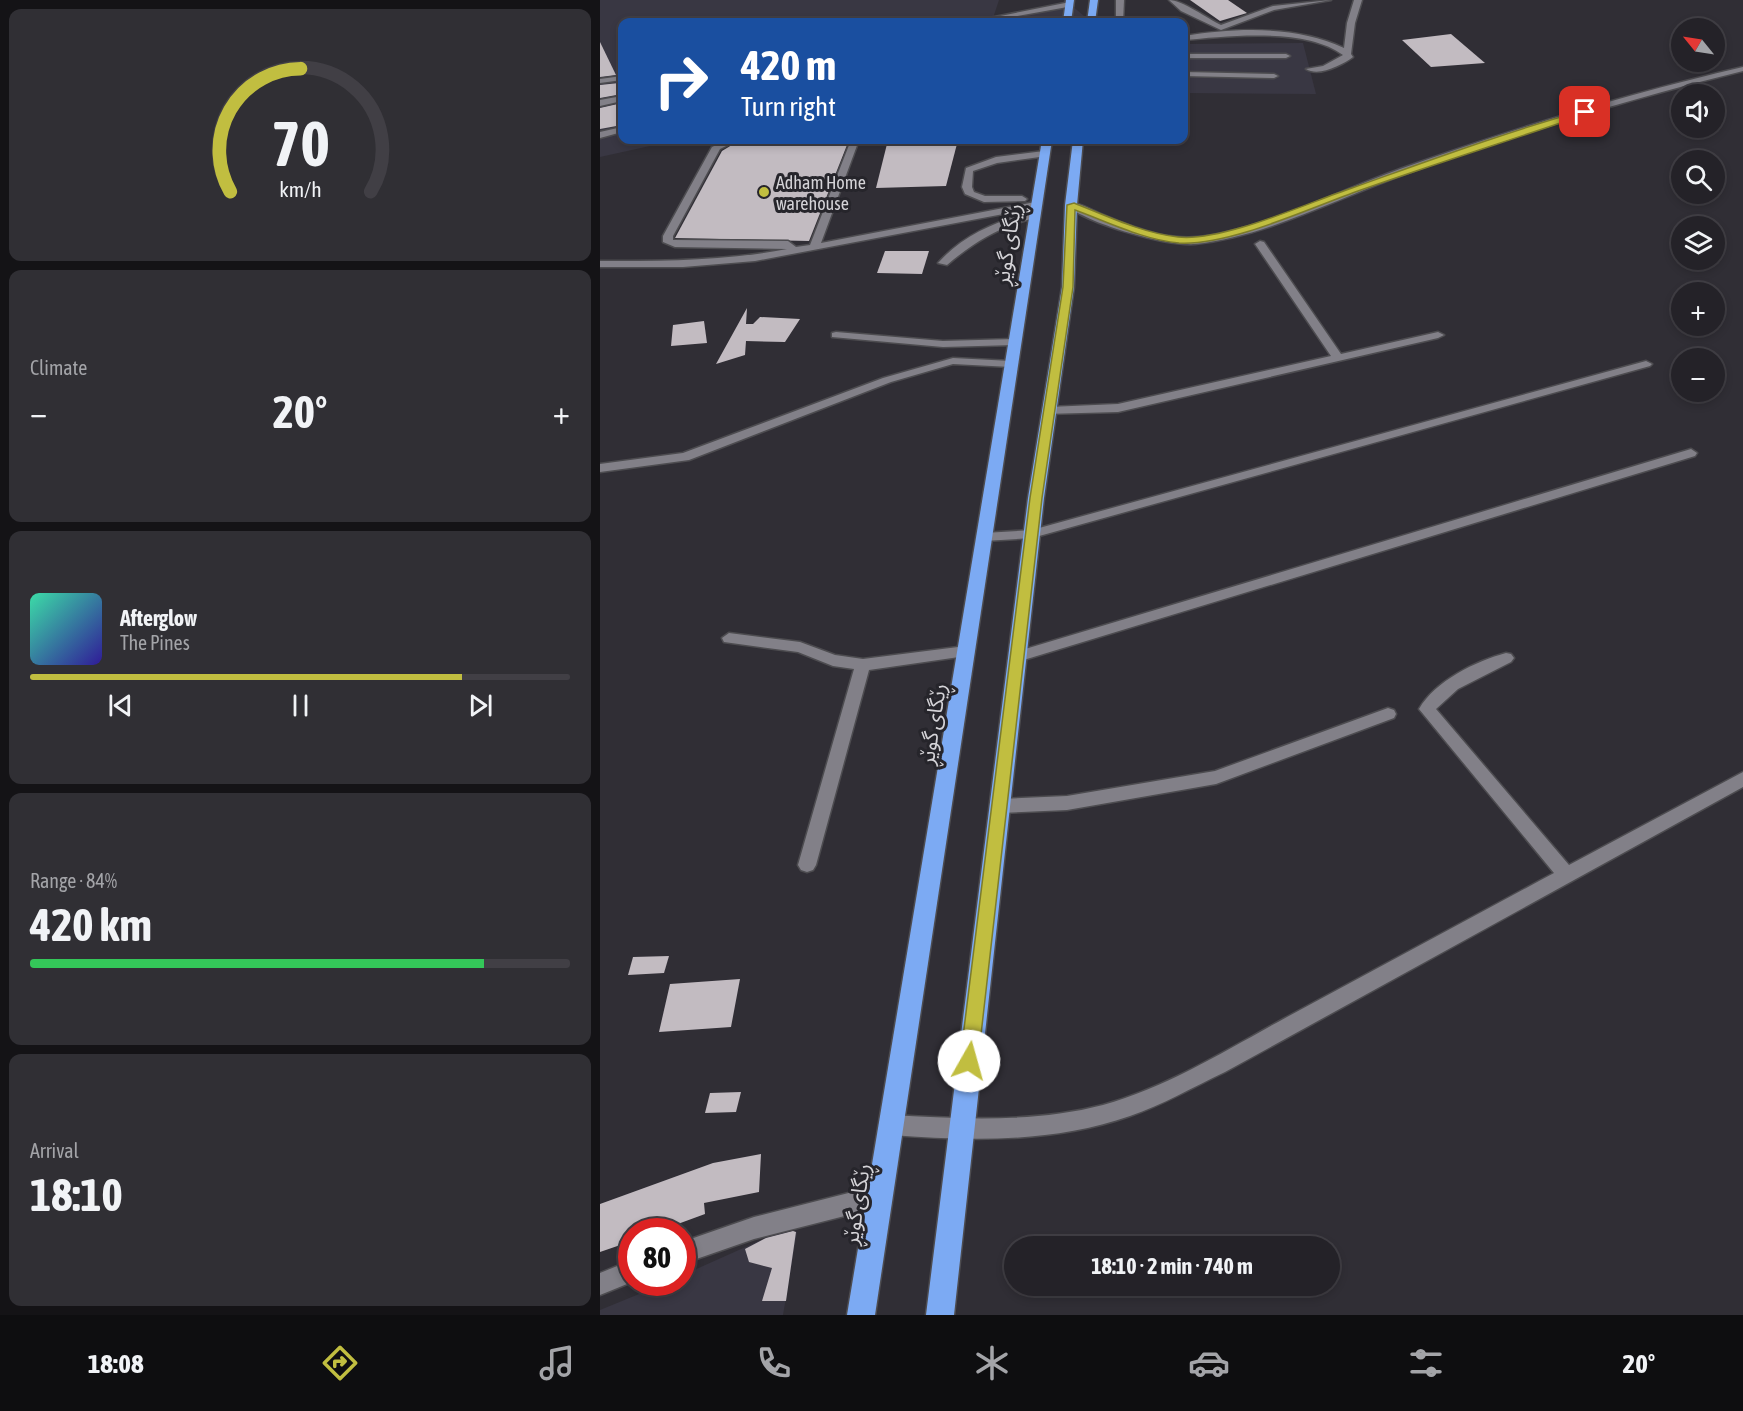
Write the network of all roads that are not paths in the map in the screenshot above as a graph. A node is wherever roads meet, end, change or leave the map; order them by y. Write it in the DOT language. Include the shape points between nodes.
graph roads {
  1 [pos="1094,0"];
  2 [pos="1120,0"];
  3 [pos="1173,0"];
  4 [pos="1327,0"];
  5 [pos="1358,0"];
  6 [pos="1070,2"];
  7 [pos="993,18"];
  8 [pos="1068,18"];
  9 [pos="1092,18"];
  10 [pos="1120,18"];
  11 [pos="1188,37"];
  12 [pos="1347,55"];
  13 [pos="1188,56"];
  14 [pos="1286,56"];
  15 [pos="1310,69"];
  16 [pos="1743,69"];
  17 [pos="1188,74"];
  18 [pos="1274,76"];
  19 [pos="618,79"];
  20 [pos="600,81"];
  21 [pos="618,100"];
  22 [pos="600,103"];
  23 [pos="618,131"];
  24 [pos="600,135"];
  25 [pos="724,144"];
  26 [pos="853,144"];
  27 [pos="1078,144"];
  28 [pos="1045,147"];
  29 [pos="1071,205"];
  30 [pos="1035,206"];
  31 [pos="1260,244"];
  32 [pos="814,247"];
  33 [pos="792,251"];
  34 [pos="943,263"];
  35 [pos="600,264"];
  36 [pos="836,335"];
  37 [pos="1438,335"];
  38 [pos="1014,342"];
  39 [pos="1338,358"];
  40 [pos="1011,364"];
  41 [pos="1646,364"];
  42 [pos="1049,411"];
  43 [pos="1691,453"];
  44 [pos="600,468"];
  45 [pos="1032,534"];
  46 [pos="984,537"];
  47 [pos="729,638"];
  48 [pos="966,651"];
  49 [pos="1017,657"];
  50 [pos="1506,658"];
  51 [pos="863,665"];
  52 [pos="1388,714"];
  53 [pos="1743,779"];
  54 [pos="1000,806"];
  55 [pos="807,865"];
  56 [pos="1566,875"];
  57 [pos="891,1125"];
  58 [pos="961,1130"];
  59 [pos="880,1196"];
  60 [pos="696,1248"];
  61 [pos="618,1277"];
  62 [pos="600,1284"];
  63 [pos="861,1315"];
  64 [pos="940,1315"];
  1 -- 9 [label="highway"];
  2 -- 10 [label="street"];
  3 -- 4 [label="street" via="1221,28 1273,8"];
  5 -- 12 [label="street"];
  6 -- 7 [label="street"];
  6 -- 8 [label="highway"];
  11 -- 12 [label="street" via="1237,30 1278,33 1327,45"];
  12 -- 15 [label="street" via="1325,68"];
  13 -- 14 [label="street"];
  16 -- 29 [label="street" via="1566,118 1285,216 1206,239 1179,240 1149,234"];
  17 -- 18 [label="street"];
  19 -- 20 [label="street"];
  21 -- 22 [label="street"];
  23 -- 24 [label="street"];
  25 -- 33 [label="street" via="716,147 668,242 788,244"];
  26 -- 32 [label="street"];
  27 -- 29 [label="highway"];
  28 -- 30 [label="highway, ڕێگای گوێڕ"];
  28 -- 30 [label="street" via="969,170 970,194"];
  29 -- 42 [label="highway" via="1068,287"];
  30 -- 32 [label="street"];
  30 -- 34 [label="street" via="968,241"];
  30 -- 38 [label="highway, ڕێگای گوێڕ"];
  31 -- 39 [label="street"];
  32 -- 33 [label="street"];
  33 -- 35 [label="street" via="711,263"];
  36 -- 38 [label="street" via="943,344"];
  37 -- 39 [label="street"];
  38 -- 40 [label="highway, ڕێگای گوێڕ"];
  39 -- 42 [label="street" via="1118,408"];
  40 -- 44 [label="street" via="953,361 887,380 685,457"];
  40 -- 46 [label="highway, ڕێگای گوێڕ"];
  41 -- 45 [label="street"];
  42 -- 45 [label="highway"];
  43 -- 49 [label="street"];
  45 -- 46 [label="street"];
  45 -- 49 [label="highway"];
  46 -- 48 [label="highway, ڕێگای گوێڕ"];
  47 -- 51 [label="street" via="800,647 833,660"];
  48 -- 51 [label="street"];
  48 -- 57 [label="highway, ڕێگای گوێڕ"];
  49 -- 54 [label="highway"];
  50 -- 56 [label="street" via="1454,683 1427,709"];
  51 -- 55 [label="street"];
  52 -- 54 [label="street" via="1216,777 1067,803"];
  53 -- 56 [label="street"];
  54 -- 58 [label="highway"];
  56 -- 58 [label="street" via="1218,1065 1131,1106 1047,1126"];
  57 -- 58 [label="street"];
  57 -- 59 [label="highway, ڕێگای گوێڕ"];
  58 -- 64 [label="highway"];
  59 -- 60 [label="street" via="754,1228"];
  59 -- 63 [label="highway, ڕێگای گوێڕ"];
  61 -- 62 [label="street"];
}
